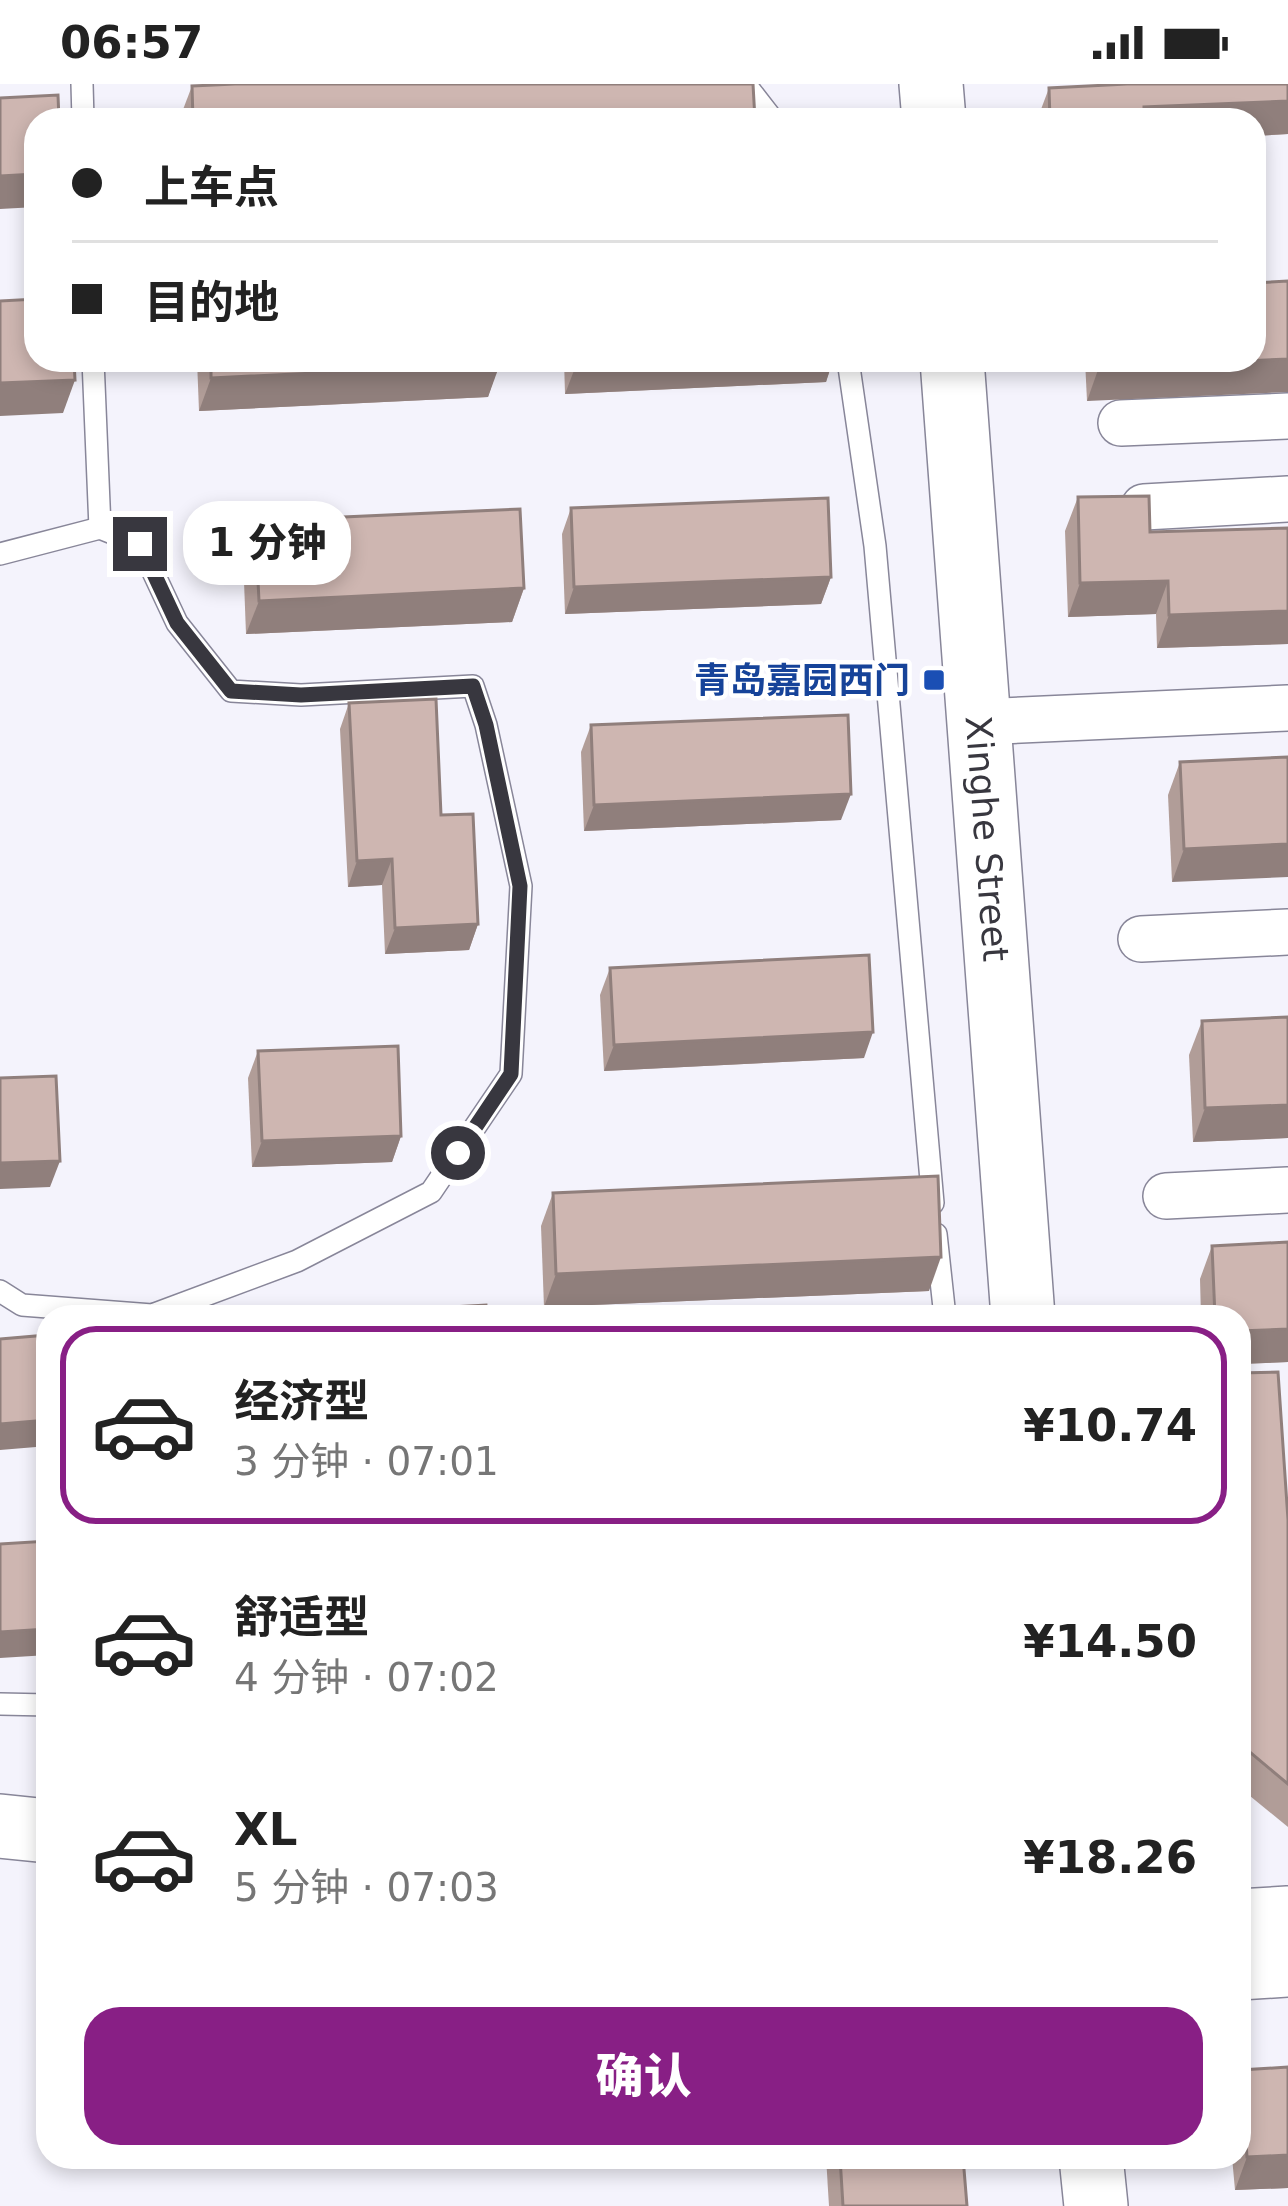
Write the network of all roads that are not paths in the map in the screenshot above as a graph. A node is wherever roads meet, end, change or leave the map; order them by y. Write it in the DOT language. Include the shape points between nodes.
graph roads {
  1 [pos="745,84"];
  2 [pos="764,108"];
  3 [pos="94,372"];
  4 [pos="850,372"];
  5 [pos="953,372"];
  6 [pos="1288,416"];
  7 [pos="1121,423"];
  8 [pos="1288,500"];
  9 [pos="1144,507"];
  10 [pos="100,528"];
  11 [pos="0,554"];
  12 [pos="1288,708"];
  13 [pos="979,722"];
  14 [pos="1288,932"];
  15 [pos="1141,939"];
  16 [pos="1288,1190"];
  17 [pos="1166,1196"];
  18 [pos="0,1291"];
  19 [pos="179,1305"];
  20 [pos="944,1305"];
  21 [pos="1022,1305"];
  22 [pos="36,1306"];
  23 [pos="0,1704"];
  24 [pos="36,1706"];
  25 [pos="0,1826"];
  26 [pos="36,1830"];
  27 [pos="1288,1918"];
  28 [pos="1251,1921"];
  29 [pos="1288,1965"];
  30 [pos="1251,1967"];
  31 [pos="1092,2169"];
  32 [pos="1096,2206"];
  1 -- 2 [label="lane"];
  3 -- 10 [label="lane"];
  4 -- 20 [label="lane" via="875,546"];
  5 -- 13 [label="street, Xinghe Street"];
  6 -- 7 [label="street"];
  8 -- 9 [label="street"];
  10 -- 11 [label="lane"];
  10 -- 19 [label="lane" via="140,544 177,623 231,691 473,686 520,886 511,1074 430,1192 297,1261"];
  12 -- 13 [label="street"];
  13 -- 21 [label="street, Xinghe Street"];
  14 -- 15 [label="street"];
  16 -- 17 [label="street"];
  18 -- 22 [label="lane"];
  23 -- 24 [label="lane"];
  25 -- 26 [label="street"];
  27 -- 28 [label="street"];
  29 -- 30 [label="street"];
  31 -- 32 [label="street"];
}
